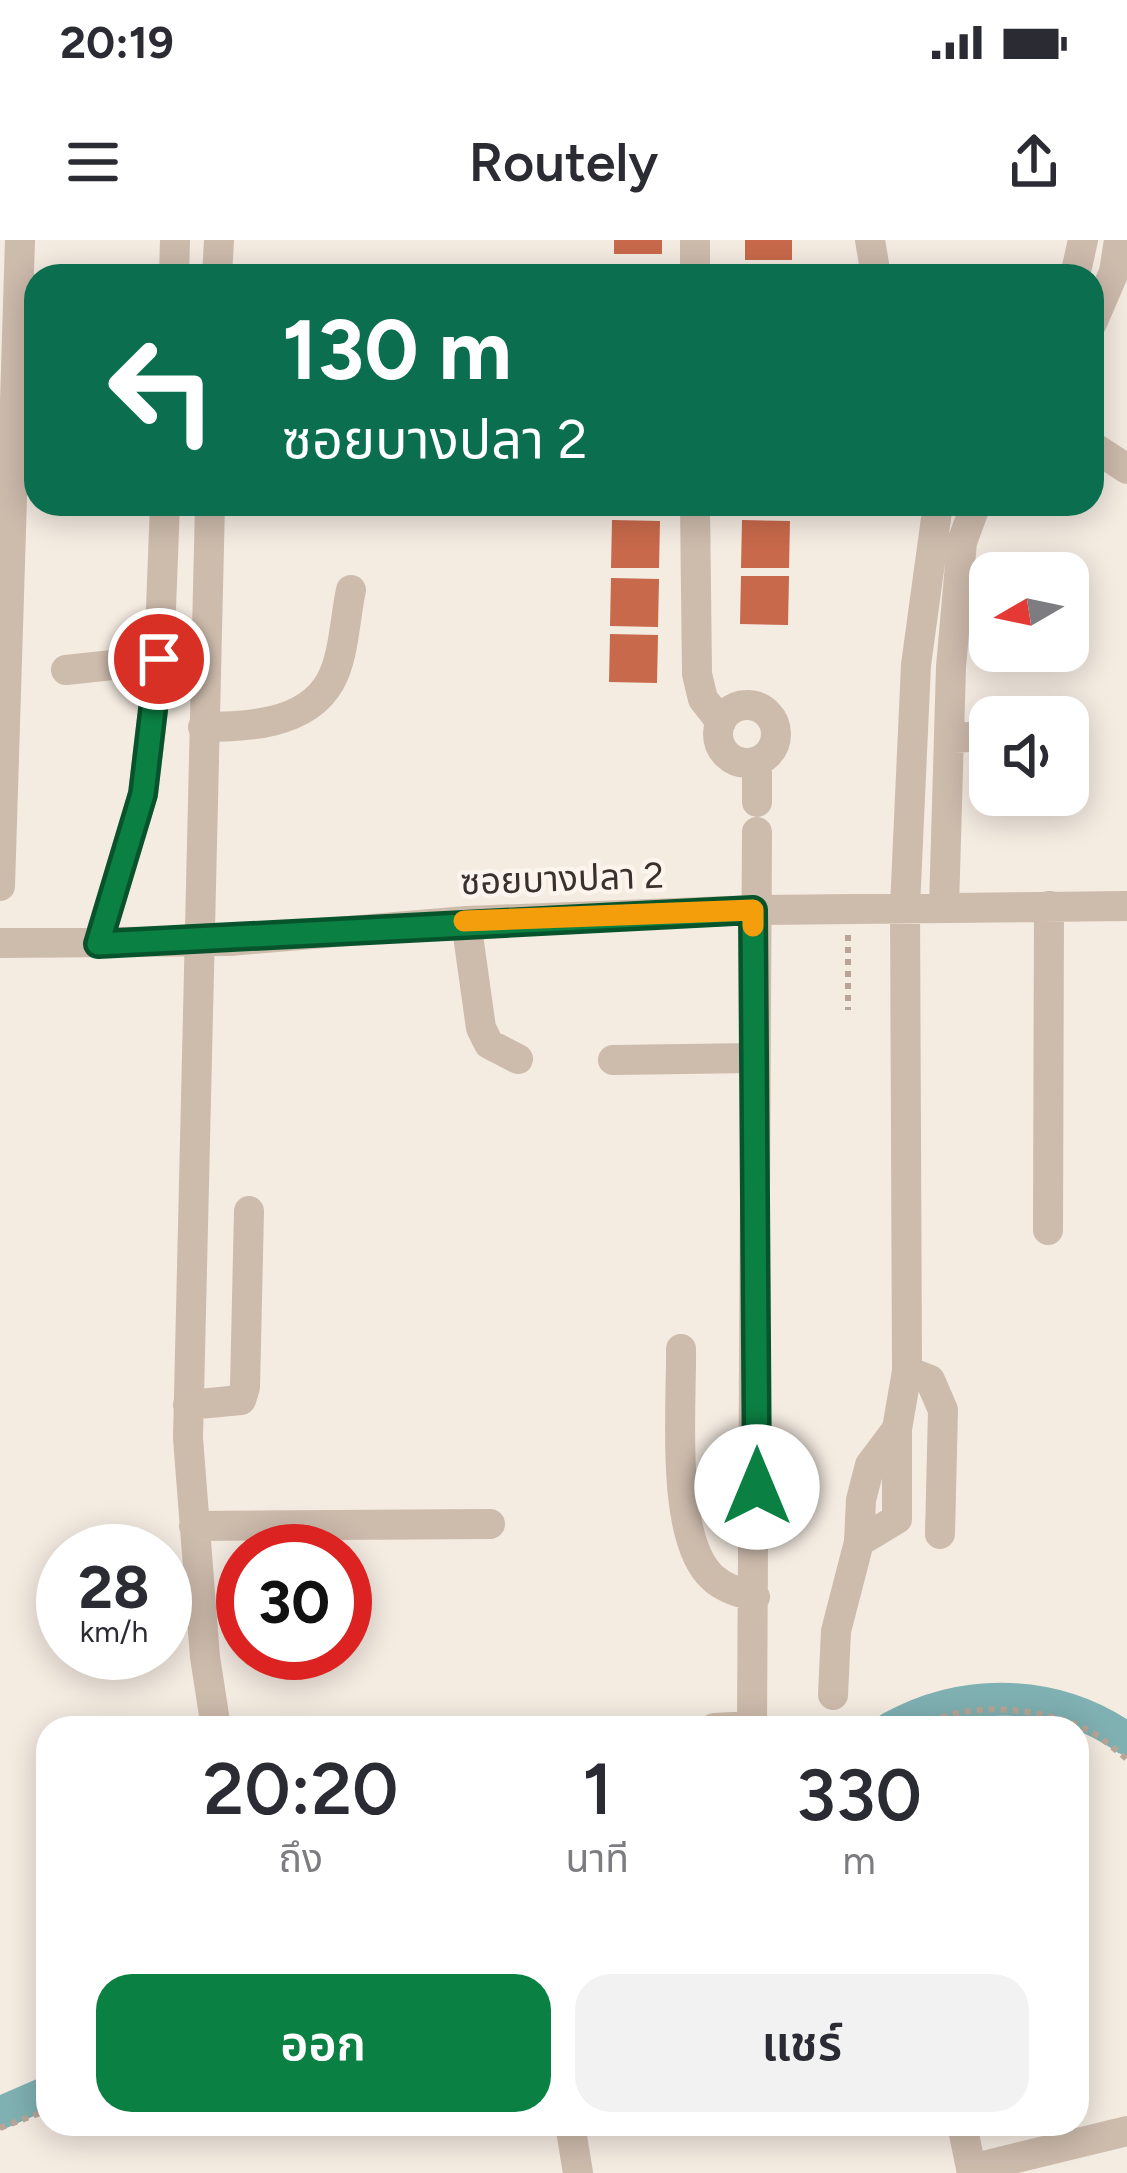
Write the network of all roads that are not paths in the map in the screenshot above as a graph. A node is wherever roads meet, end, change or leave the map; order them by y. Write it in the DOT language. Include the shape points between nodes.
graph roads {
  1 [pos="20,240"];
  2 [pos="1118,240"];
  3 [pos="1104,295"];
  4 [pos="165,516"];
  5 [pos="210,516"];
  6 [pos="695,516"];
  7 [pos="936,516"];
  8 [pos="972,516"];
  9 [pos="351,590"];
  10 [pos="159,659"];
  11 [pos="916,665"];
  12 [pos="951,667"];
  13 [pos="66,670"];
  14 [pos="721,722"];
  15 [pos="203,727"];
  16 [pos="969,737"];
  17 [pos="949,738"];
  18 [pos="757,762"];
  19 [pos="0,886"];
  20 [pos="1049,906"];
  21 [pos="1127,906"];
  22 [pos="905,907"];
  23 [pos="944,907"];
  24 [pos="753,910"];
  25 [pos="466,921"];
  26 [pos="196,942"];
  27 [pos="0,943"];
  28 [pos="98,944"];
  29 [pos="754,1058"];
  30 [pos="518,1059"];
  31 [pos="614,1060"];
  32 [pos="249,1211"];
  33 [pos="1048,1230"];
  34 [pos="681,1348"];
  35 [pos="907,1371"];
  36 [pos="188,1405"];
  37 [pos="490,1524"];
  38 [pos="194,1526"];
  39 [pos="940,1534"];
  40 [pos="755,1597"];
  41 [pos="833,1695"];
  42 [pos="215,1716"];
  43 [pos="752,1716"];
  44 [pos="1127,2131"];
  45 [pos="572,2136"];
  46 [pos="964,2136"];
  47 [pos="971,2171"];
  48 [pos="578,2173"];
  1 -- 19 [label="street"];
  2 -- 3 [label="street"];
  4 -- 10 [label="street"];
  5 -- 15 [label="street"];
  6 -- 14 [label="street" via="697,674"];
  7 -- 11 [label="street"];
  8 -- 12 [label="street"];
  9 -- 15 [label="street" via="332,680 319,695 273,722"];
  10 -- 13 [label="street"];
  10 -- 28 [label="street" via="143,794"];
  11 -- 12 [label="street"];
  11 -- 22 [label="street"];
  12 -- 17 [label="street"];
  14 -- 18 [label="street" via="722,748 743,763"];
  14 -- 18 [label="street" via="743,705 770,714 776,742"];
  15 -- 26 [label="street"];
  16 -- 17 [label="street"];
  17 -- 23 [label="street"];
  18 -- 24 [label="street"];
  20 -- 21 [label="street, ซอยบางปลา 2"];
  20 -- 23 [label="street, ซอยบางปลา 2"];
  20 -- 33 [label="street"];
  22 -- 23 [label="street, ซอยบางปลา 2"];
  22 -- 24 [label="street, ซอยบางปลา 2"];
  22 -- 35 [label="street"];
  24 -- 25 [label="street, ซอยบางปลา 2"];
  24 -- 29 [label="street"];
  25 -- 26 [label="street, ซอยบางปลา 2"];
  25 -- 30 [label="street" via="481,1028 489,1044"];
  26 -- 28 [label="street, ซอยบางปลา 2"];
  26 -- 36 [label="street"];
  27 -- 28 [label="street, ซอยบางปลา 2"];
  29 -- 31 [label="street"];
  29 -- 40 [label="street"];
  32 -- 36 [label="street" via="241,1400"];
  34 -- 40 [label="street" via="684,1506 695,1550 709,1575"];
  35 -- 39 [label="street" via="930,1380 943,1410"];
  35 -- 41 [label="street" via="896,1430 897,1520 859,1542 836,1630"];
  36 -- 38 [label="street"];
  37 -- 38 [label="street"];
  38 -- 42 [label="street"];
  40 -- 43 [label="street"];
  44 -- 47 [label="street"];
  45 -- 48 [label="street"];
  46 -- 47 [label="street"];
}
